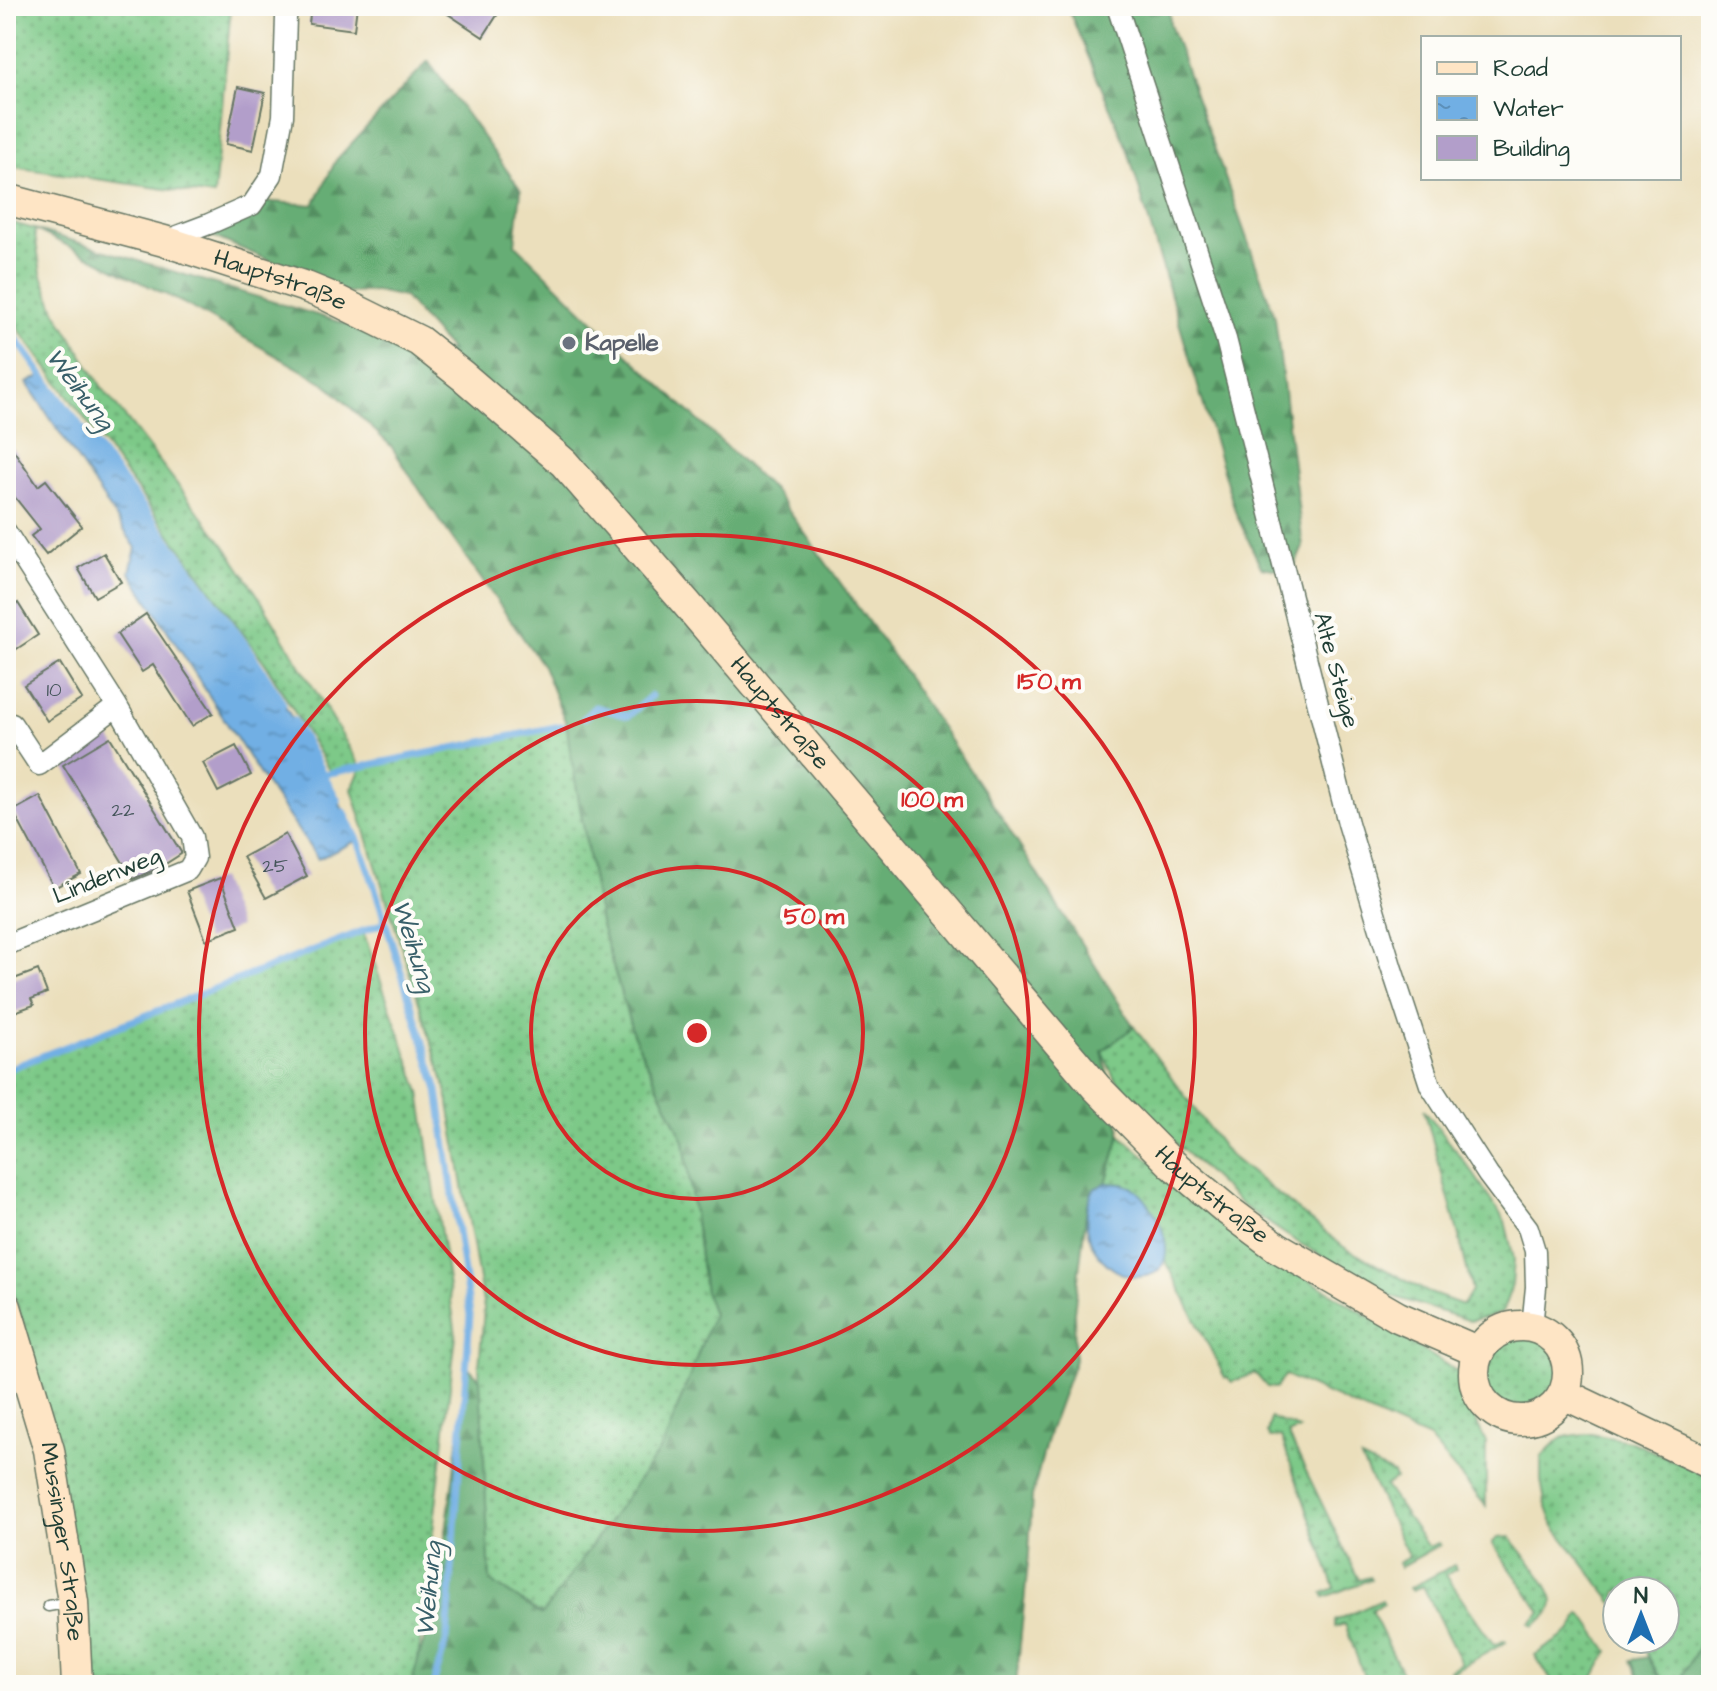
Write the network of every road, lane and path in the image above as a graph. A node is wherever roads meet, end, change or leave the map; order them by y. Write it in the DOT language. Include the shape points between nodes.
graph roads {
  1 [pos="289,6"];
  2 [pos="1117,6"];
  3 [pos="6,199"];
  4 [pos="164,241"];
  5 [pos="6,532"];
  6 [pos="117,706"];
  7 [pos="12,724"];
  8 [pos="6,945"];
  9 [pos="6,1307"];
  10 [pos="1532,1327"];
  11 [pos="1479,1352"];
  12 [pos="1564,1394"];
  13 [pos="1711,1464"];
  14 [pos="77,1685"];
  1 -- 4 [label="street" via="283,116 272,175 252,205"];
  2 -- 10 [label="street, Alte Steige" via="1226,339 1348,823 1391,966 1430,1085 1528,1228 1535,1251"];
  3 -- 4 [label="main road, Hauptstraße"];
  4 -- 11 [label="main road, Hauptstraße" via="328,296 419,341 463,376 564,463 1096,1087 1171,1163 1277,1247 1398,1317"];
  5 -- 6 [label="street, Lindenweg"];
  6 -- 7 [label="street" via="39,765"];
  6 -- 8 [label="street, Lindenweg" via="192,837 195,858 188,870"];
  9 -- 14 [label="main road, Mussinger Straße" via="49,1450 60,1604"];
  10 -- 11 [label="main road" via="1500,1330"];
  10 -- 12 [label="main road" via="1550,1335 1567,1358"];
  11 -- 12 [label="main road" via="1475,1385 1487,1406 1502,1416 1537,1418"];
  12 -- 13 [label="main road"];
}
